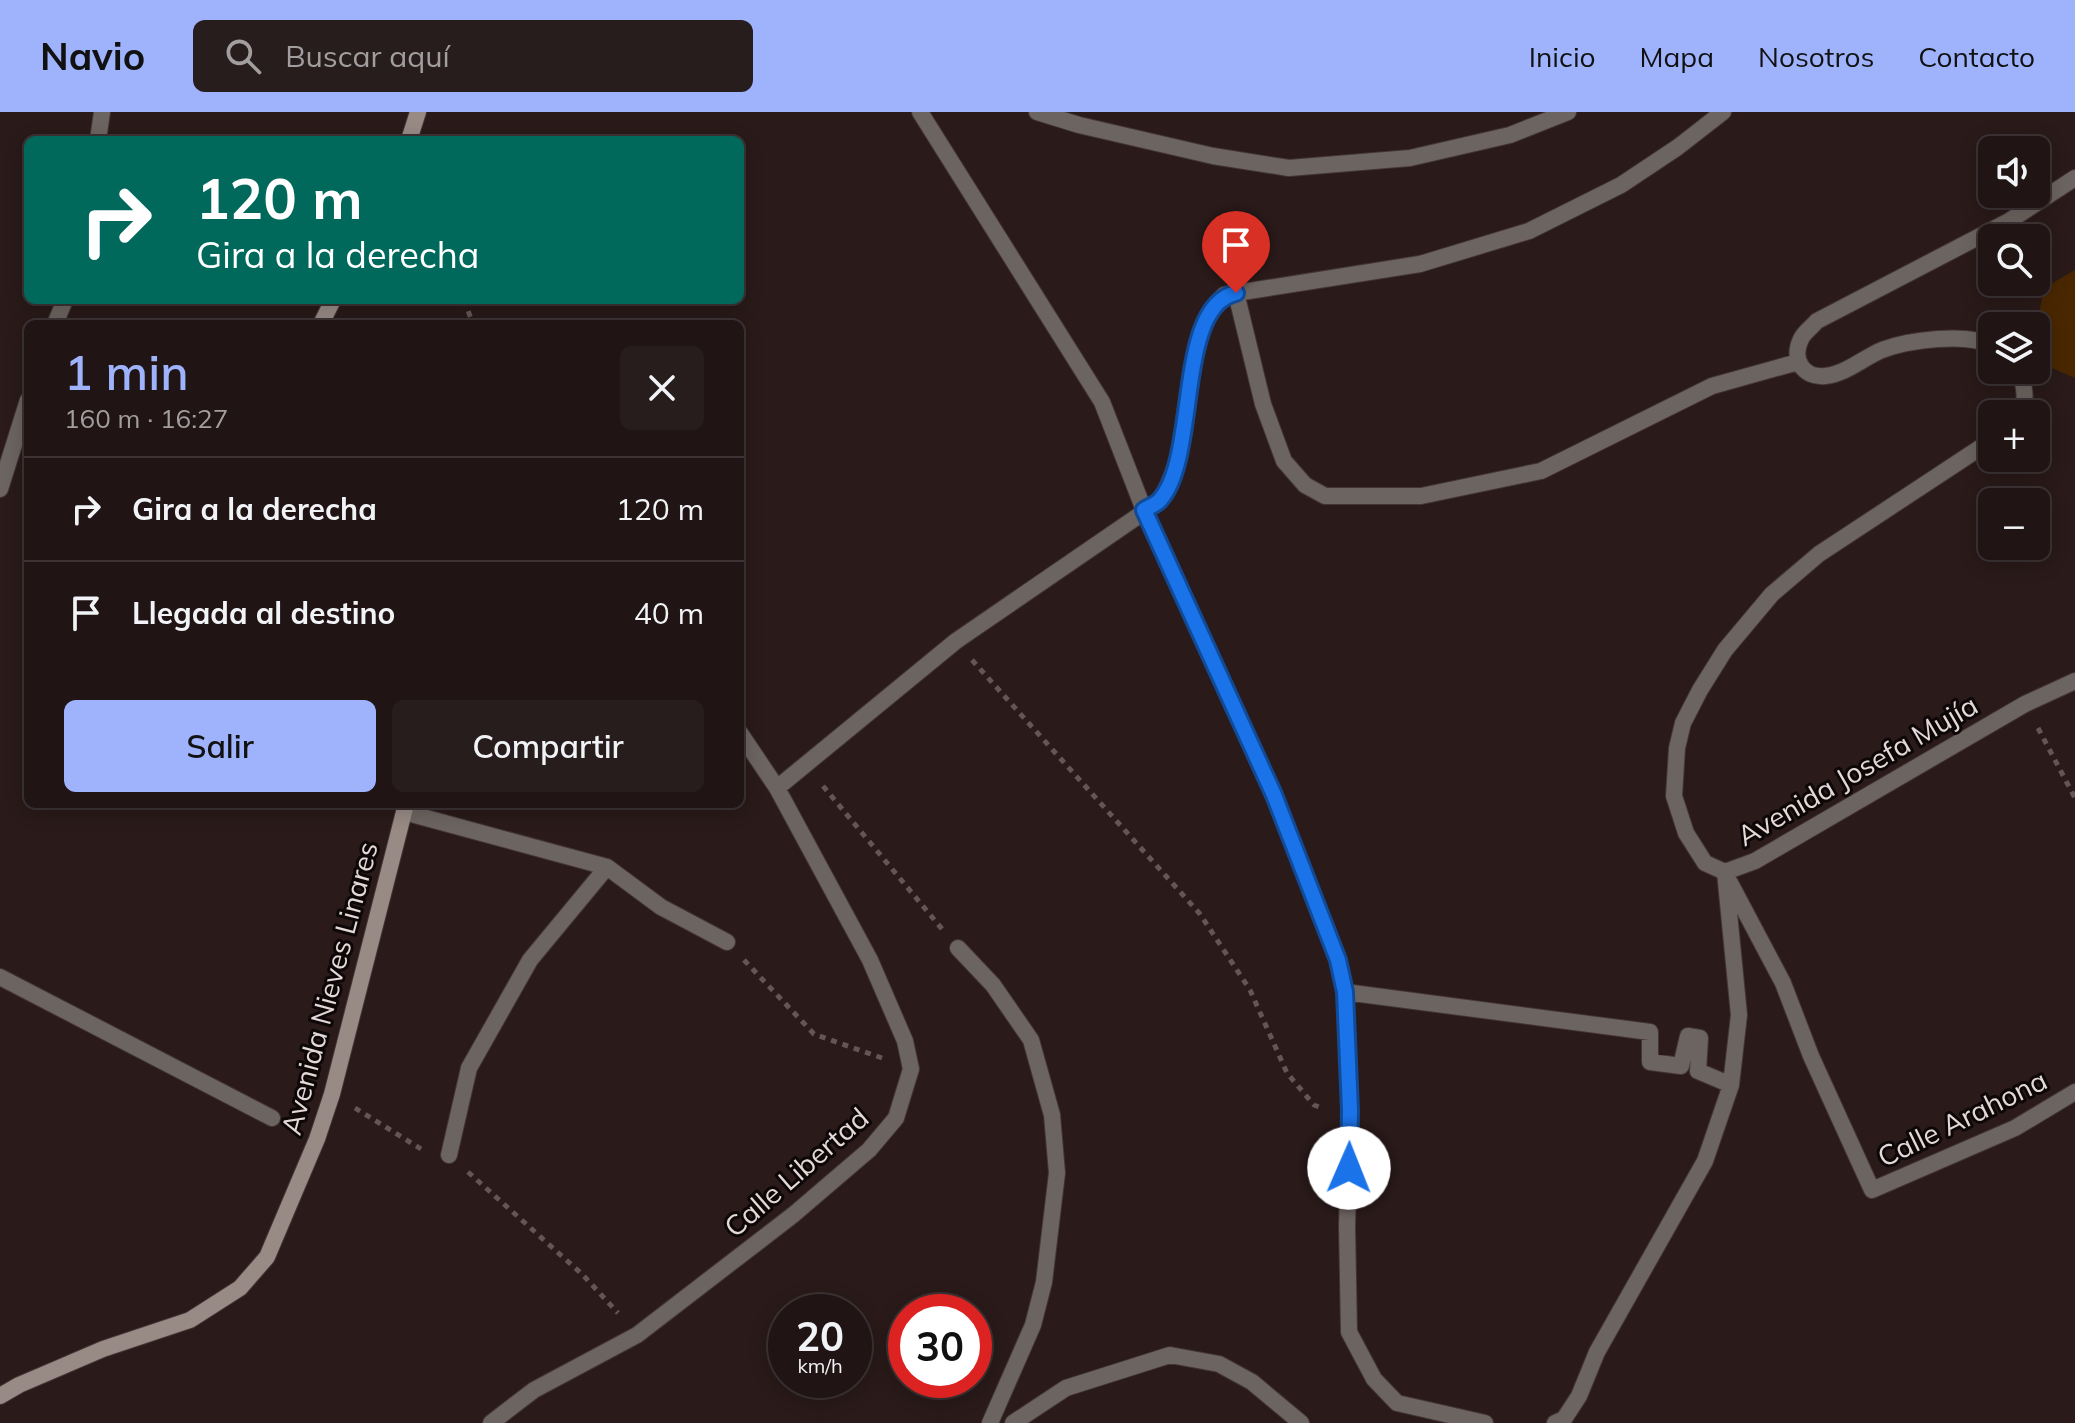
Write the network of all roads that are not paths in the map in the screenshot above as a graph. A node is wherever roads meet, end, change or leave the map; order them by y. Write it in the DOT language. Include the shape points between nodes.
graph roads {
  1 [pos="102,112"];
  2 [pos="418,112"];
  3 [pos="920,112"];
  4 [pos="1037,112"];
  5 [pos="1568,112"];
  6 [pos="1723,112"];
  7 [pos="99,136"];
  8 [pos="410,136"];
  9 [pos="2075,178"];
  10 [pos="1236,293"];
  11 [pos="1978,340"];
  12 [pos="1798,362"];
  13 [pos="24,413"];
  14 [pos="1978,449"];
  15 [pos="0,489"];
  16 [pos="1144,510"];
  17 [pos="2075,681"];
  18 [pos="744,739"];
  19 [pos="777,788"];
  20 [pos="405,808"];
  21 [pos="607,867"];
  22 [pos="1725,872"];
  23 [pos="727,942"];
  24 [pos="958,948"];
  25 [pos="0,977"];
  26 [pos="1345,992"];
  27 [pos="1731,1085"];
  28 [pos="2075,1092"];
  29 [pos="272,1118"];
  30 [pos="449,1155"];
  31 [pos="0,1396"];
  32 [pos="1560,1421"];
  33 [pos="491,1423"];
  34 [pos="990,1423"];
  35 [pos="1013,1423"];
  36 [pos="1301,1423"];
  37 [pos="1485,1423"];
  38 [pos="1581,1423"];
  1 -- 7 [label="street"];
  2 -- 8 [label="main road"];
  3 -- 16 [label="street" via="1102,402"];
  4 -- 5 [label="street" via="1213,156 1289,168 1410,158 1510,135"];
  6 -- 10 [label="street" via="1621,185 1529,231 1420,264"];
  9 -- 12 [label="street" via="2009,221 1817,321 1801,337"];
  10 -- 12 [label="street" via="1263,404 1284,461 1305,485 1325,496 1421,496 1541,471 1712,386"];
  10 -- 16 [label="street" via="1224,295 1210,310 1200,336 1174,473 1160,501"];
  11 -- 12 [label="street" via="1941,339 1884,349 1825,376 1803,371"];
  13 -- 15 [label="street"];
  14 -- 22 [label="street, Avenida Josefa Mujía" via="1819,554 1783,584 1725,650 1700,690 1683,723 1674,796 1686,833 1705,863"];
  16 -- 19 [label="street" via="956,641"];
  16 -- 26 [label="street" via="1274,795 1338,960"];
  17 -- 22 [label="street, Avenida Josefa Mujía" via="2025,704 1755,861"];
  18 -- 19 [label="street"];
  19 -- 33 [label="street, Calle Libertad" via="870,960 905,1041 911,1069 896,1118 869,1150 793,1215 637,1335 534,1390"];
  20 -- 21 [label="street"];
  20 -- 31 [label="main road, Avenida Nieves Linares" via="332,1094 267,1257 240,1288 190,1320 103,1349"];
  21 -- 23 [label="street" via="661,907"];
  21 -- 30 [label="street" via="530,960 469,1068"];
  22 -- 27 [label="street" via="1739,1015"];
  22 -- 28 [label="street, Calle Arahona" via="1783,983 1872,1190 2015,1128"];
  24 -- 34 [label="street" via="993,985 1031,1040 1052,1115 1057,1173 1037,1311"];
  25 -- 29 [label="street"];
  26 -- 27 [label="street" via="1650,1032 1650,1062 1681,1066 1688,1036 1700,1038 1698,1071"];
  26 -- 37 [label="street" via="1349,1332 1374,1379 1397,1403"];
  27 -- 32 [label="street" via="1705,1161 1597,1352 1579,1396"];
  32 -- 38 [label="street"];
  35 -- 36 [label="street" via="1066,1388 1170,1355 1219,1364 1252,1382"];
}
